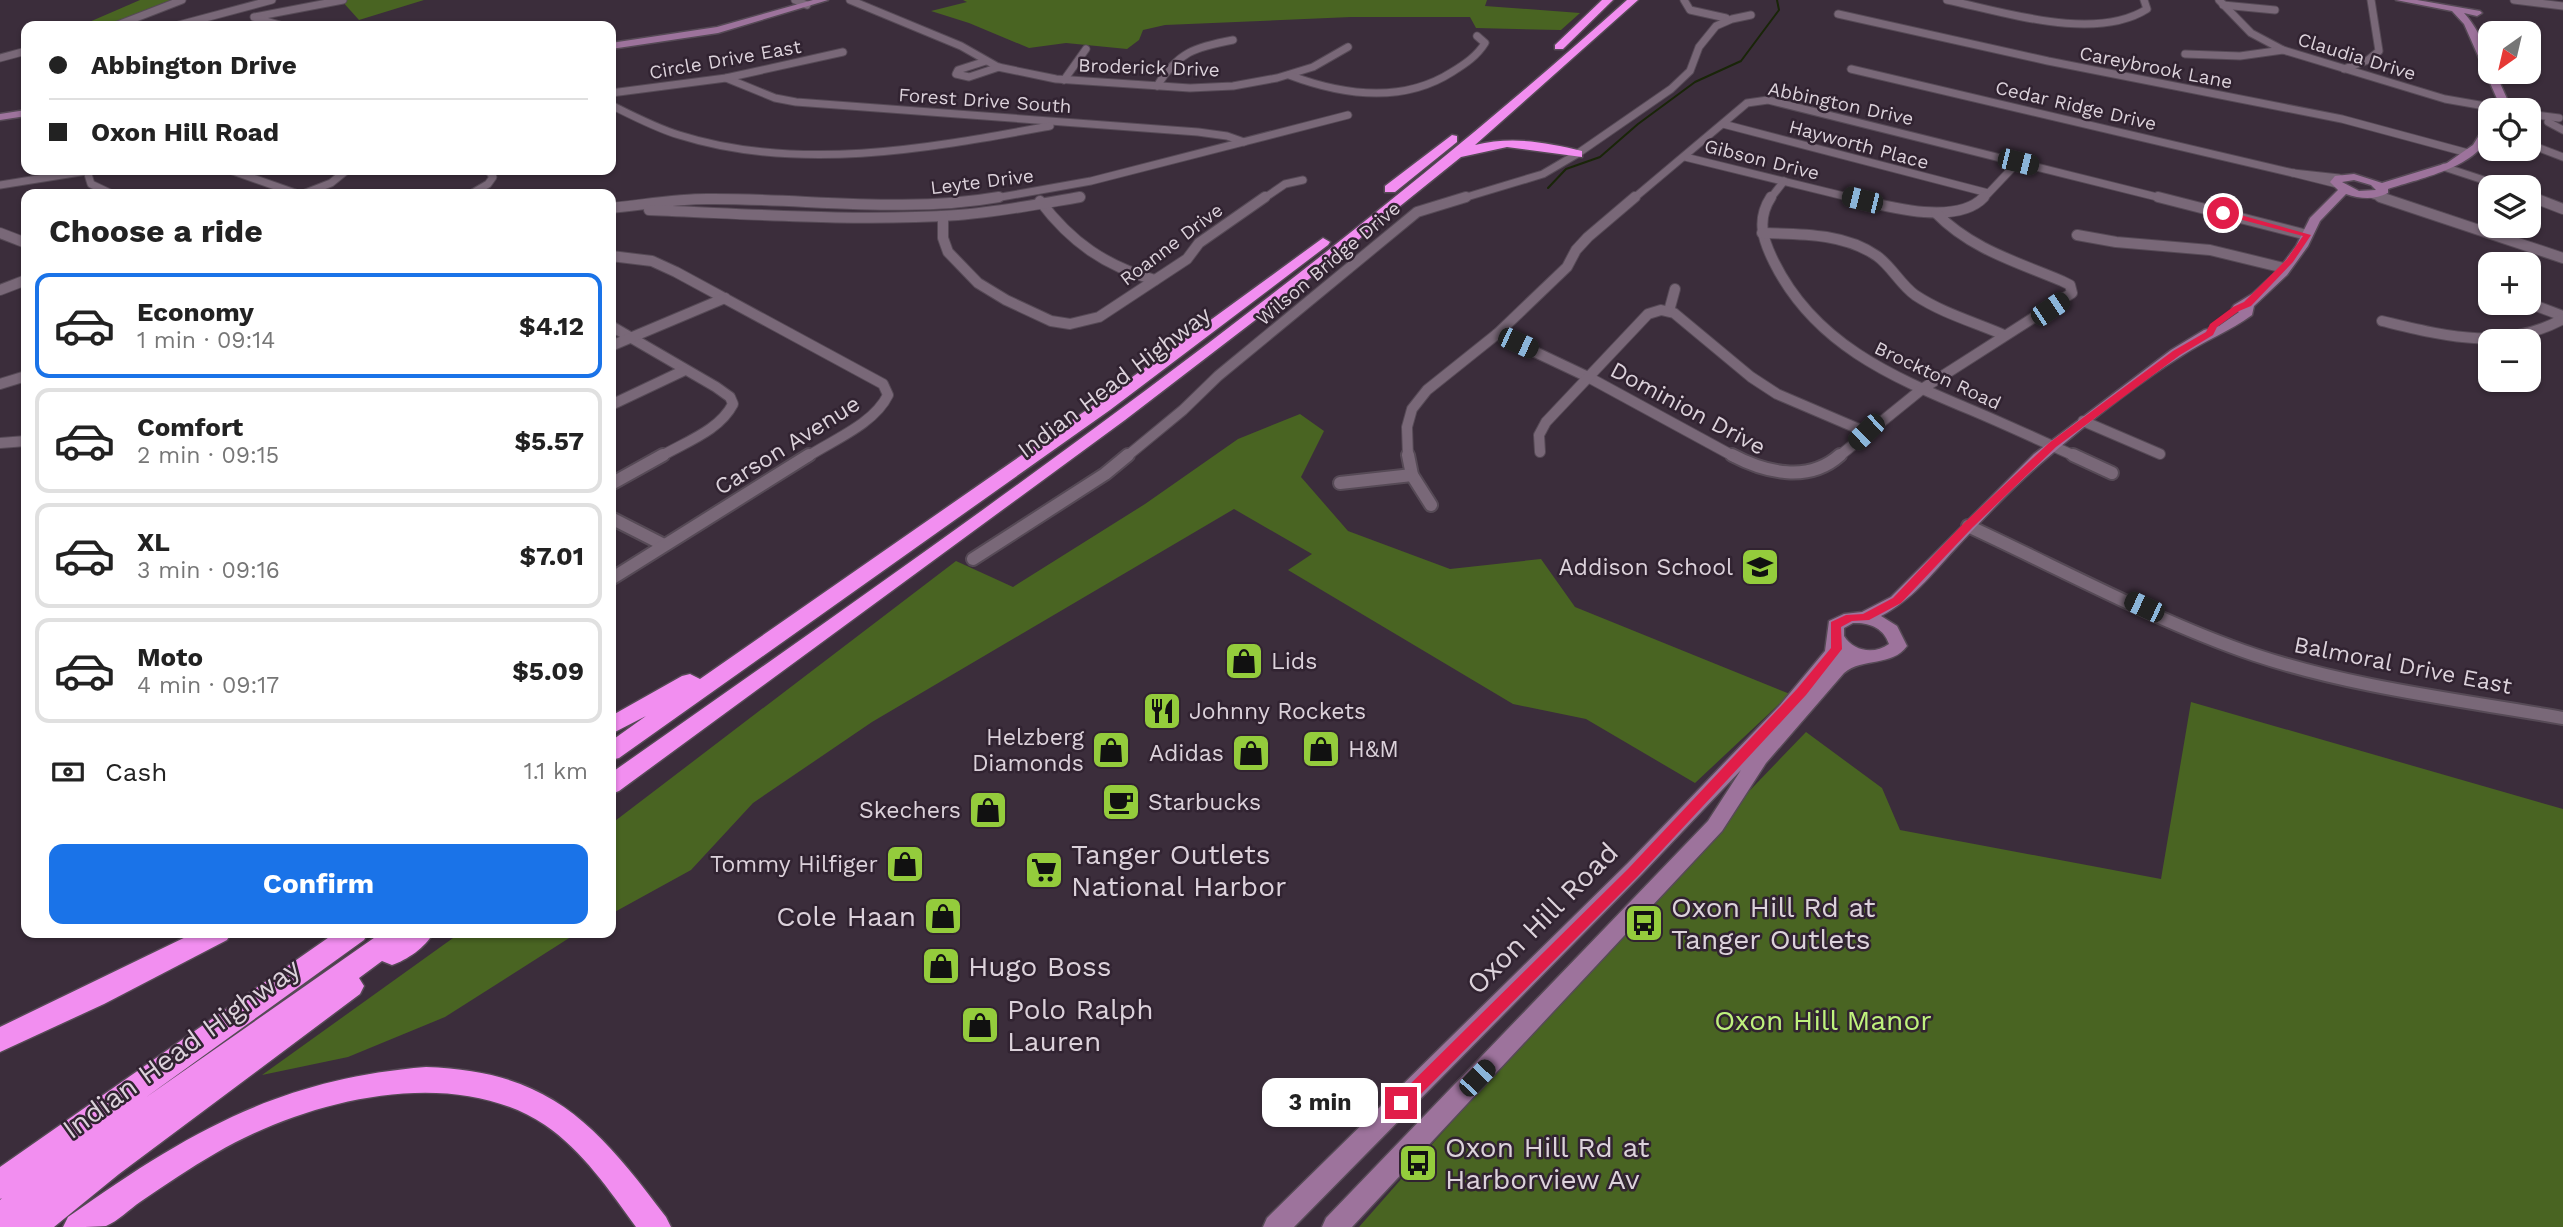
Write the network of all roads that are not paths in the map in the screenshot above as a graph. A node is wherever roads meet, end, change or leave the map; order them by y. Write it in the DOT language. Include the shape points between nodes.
graph roads {
  1 [pos="181,0"];
  2 [pos="272,0"];
  3 [pos="343,0"];
  4 [pos="795,0"];
  5 [pos="823,0"];
  6 [pos="850,0"];
  7 [pos="1610,0"];
  8 [pos="1633,0"];
  9 [pos="1684,0"];
  10 [pos="1947,0"];
  11 [pos="2144,0"];
  12 [pos="2371,0"];
  13 [pos="2401,0"];
  14 [pos="2463,0"];
  15 [pos="2514,0"];
  16 [pos="2221,2"];
  17 [pos="807,5"];
  18 [pos="2450,5"];
  19 [pos="2563,6"];
  20 [pos="2475,9"];
  21 [pos="2275,10"];
  22 [pos="229,11"];
  23 [pos="1838,14"];
  24 [pos="1751,15"];
  25 [pos="254,17"];
  26 [pos="1726,18"];
  27 [pos="128,21"];
  28 [pos="192,21"];
  29 [pos="266,21"];
  30 [pos="2468,23"];
  31 [pos="1477,36"];
  32 [pos="1233,40"];
  33 [pos="616,45"];
  34 [pos="1348,47"];
  35 [pos="1086,49"];
  36 [pos="2283,50"];
  37 [pos="21,52"];
  38 [pos="843,52"];
  39 [pos="2185,54"];
  40 [pos="0,58"];
  41 [pos="1548,58"];
  42 [pos="986,61"];
  43 [pos="999,67"];
  44 [pos="1851,69"];
  45 [pos="2344,69"];
  46 [pos="1289,75"];
  47 [pos="726,78"];
  48 [pos="1064,79"];
  49 [pos="1157,86"];
  50 [pos="616,92"];
  51 [pos="2497,98"];
  52 [pos="2478,106"];
  53 [pos="616,107"];
  54 [pos="21,114"];
  55 [pos="1348,115"];
  56 [pos="2541,116"];
  57 [pos="0,117"];
  58 [pos="2561,118"];
  59 [pos="1068,122"];
  60 [pos="1723,124"];
  61 [pos="1464,130"];
  62 [pos="2563,130"];
  63 [pos="1244,142"];
  64 [pos="2478,145"];
  65 [pos="2541,149"];
  66 [pos="2468,153"];
  67 [pos="1577,154"];
  68 [pos="1685,157"];
  69 [pos="2563,157"];
  70 [pos="2018,162"];
  71 [pos="2444,167"];
  72 [pos="1436,171"];
  73 [pos="2293,173"];
  74 [pos="60,175"];
  75 [pos="88,175"];
  76 [pos="244,175"];
  77 [pos="341,175"];
  78 [pos="492,175"];
  79 [pos="2406,178"];
  80 [pos="2478,178"];
  81 [pos="2364,179"];
  82 [pos="1303,180"];
  83 [pos="1784,181"];
  84 [pos="2340,184"];
  85 [pos="0,185"];
  86 [pos="101,189"];
  87 [pos="284,189"];
  88 [pos="316,189"];
  89 [pos="479,189"];
  90 [pos="2376,192"];
  91 [pos="1035,193"];
  92 [pos="1988,193"];
  93 [pos="1081,197"];
  94 [pos="698,199"];
  95 [pos="2336,201"];
  96 [pos="2541,201"];
  97 [pos="1042,204"];
  98 [pos="616,208"];
  99 [pos="616,209"];
  100 [pos="2563,209"];
  101 [pos="691,212"];
  102 [pos="1936,213"];
  103 [pos="943,216"];
  104 [pos="0,233"];
  105 [pos="1762,233"];
  106 [pos="2077,235"];
  107 [pos="2307,235"];
  108 [pos="21,241"];
  109 [pos="616,257"];
  110 [pos="2563,258"];
  111 [pos="2284,268"];
  112 [pos="1155,279"];
  113 [pos="21,282"];
  114 [pos="1675,289"];
  115 [pos="0,290"];
  116 [pos="725,298"];
  117 [pos="2541,309"];
  118 [pos="1667,311"];
  119 [pos="2563,318"];
  120 [pos="2382,321"];
  121 [pos="616,329"];
  122 [pos="1497,334"];
  123 [pos="2004,335"];
  124 [pos="631,338"];
  125 [pos="616,344"];
  126 [pos="685,369"];
  127 [pos="1588,377"];
  128 [pos="21,378"];
  129 [pos="0,384"];
  130 [pos="1923,389"];
  131 [pos="616,403"];
  132 [pos="2082,421"];
  133 [pos="1866,432"];
  134 [pos="21,441"];
  135 [pos="0,443"];
  136 [pos="2052,445"];
  137 [pos="1540,453"];
  138 [pos="2160,454"];
  139 [pos="2112,473"];
  140 [pos="1412,475"];
  141 [pos="616,481"];
  142 [pos="1340,483"];
  143 [pos="1431,505"];
  144 [pos="616,521"];
  145 [pos="1968,526"];
  146 [pos="664,545"];
  147 [pos="973,559"];
  148 [pos="616,576"];
  149 [pos="1897,601"];
  150 [pos="821,603"];
  151 [pos="1865,617"];
  152 [pos="1890,628"];
  153 [pos="1836,640"];
  154 [pos="1866,657"];
  155 [pos="2563,718"];
  156 [pos="616,723"];
  157 [pos="616,748"];
  158 [pos="616,783"];
  159 [pos="208,938"];
  160 [pos="348,938"];
  161 [pos="394,938"];
  162 [pos="413,938"];
  163 [pos="94,996"];
  164 [pos="0,1040"];
  165 [pos="0,1051"];
  166 [pos="0,1185"];
  167 [pos="0,1218"];
  168 [pos="30,1227"];
  169 [pos="79,1227"];
  170 [pos="655,1227"];
  171 [pos="1276,1227"];
  172 [pos="1335,1227"];
  1 -- 27 [label="street"];
  2 -- 22 [label="street"];
  3 -- 25 [label="street"];
  4 -- 17 [label="street"];
  5 -- 17 [label="main road"];
  6 -- 42 [label="street, Broderick Drive"];
  7 -- 41 [label="highway"];
  8 -- 72 [label="highway, Indian Head Highway"];
  9 -- 26 [label="street" via="1690,10"];
  10 -- 11 [label="street" via="2097,24 2141,16 2147,8"];
  12 -- 45 [label="street" via="2379,51"];
  13 -- 18 [label="main road"];
  14 -- 20 [label="main road"];
  15 -- 19 [label="street"];
  16 -- 21 [label="street"];
  16 -- 36 [label="street, Claudia Drive" via="2251,33"];
  17 -- 33 [label="main road" via="718,30"];
  18 -- 20 [label="main road"];
  18 -- 30 [label="main road"];
  20 -- 30 [label="main road"];
  22 -- 25 [label="street"];
  22 -- 28 [label="street"];
  23 -- 66 [label="street, Careybrook Lane" via="2142,81 2342,119"];
  24 -- 26 [label="street"];
  25 -- 29 [label="street"];
  26 -- 67 [label="street, Wilson Bridge Drive" via="1698,47 1690,71 1676,85"];
  30 -- 51 [label="main road"];
  31 -- 46 [label="street" via="1485,43 1477,53 1444,78 1419,88 1349,92"];
  32 -- 49 [label="street" via="1178,57"];
  34 -- 46 [label="street, Broderick Drive" via="1323,64"];
  35 -- 48 [label="street"];
  36 -- 39 [label="street" via="2240,56"];
  36 -- 45 [label="street, Claudia Drive"];
  37 -- 40 [label="street"];
  38 -- 47 [label="street, Circle Drive East"];
  42 -- 43 [label="street, Broderick Drive"];
  42 -- 43 [label="street" via="956,74 969,76"];
  43 -- 48 [label="street, Broderick Drive"];
  44 -- 73 [label="street, Cedar Ridge Drive"];
  45 -- 52 [label="street, Claudia Drive"];
  46 -- 49 [label="street, Broderick Drive" via="1216,87"];
  47 -- 50 [label="street, Circle Drive East"];
  47 -- 59 [label="street, Forest Drive South" via="796,102"];
  48 -- 49 [label="street, Broderick Drive"];
  53 -- 59 [label="street" via="672,133 710,144 838,156 897,151"];
  54 -- 57 [label="main road"];
  55 -- 63 [label="street, Leyte Drive"];
  56 -- 58 [label="street"];
  58 -- 62 [label="street" via="2548,122"];
  59 -- 63 [label="street, Forest Drive South" via="1215,134"];
  60 -- 68 [label="street, Abbington Drive"];
  60 -- 70 [label="street, Abbington Drive" via="1745,104 1772,101"];
  60 -- 92 [label="street, Hayworth Place"];
  61 -- 150 [label="highway, Indian Head Highway" via="1115,398"];
  63 -- 91 [label="street, Leyte Drive"];
  64 -- 66 [label="main road"];
  65 -- 69 [label="street"];
  66 -- 71 [label="main road"];
  67 -- 72 [label="highway" via="1528,143 1498,143 1475,149"];
  67 -- 147 [label="street, Wilson Bridge Drive" via="1531,178 1417,212 1105,474"];
  68 -- 83 [label="street, Gibson Drive"];
  68 -- 122 [label="street, Abbington Drive" via="1588,237 1564,270"];
  70 -- 92 [label="street, Gibson Drive"];
  70 -- 107 [label="street, Abbington Drive"];
  71 -- 79 [label="main road"];
  71 -- 80 [label="street"];
  72 -- 158 [label="highway, Indian Head Highway" via="1158,387"];
  73 -- 84 [label="street, Cedar Ridge Drive"];
  74 -- 85 [label="street"];
  75 -- 86 [label="street" via="92,185"];
  76 -- 87 [label="street"];
  77 -- 88 [label="street"];
  78 -- 89 [label="street" via="492,181"];
  79 -- 81 [label="main road"];
  79 -- 90 [label="main road"];
  81 -- 84 [label="main road"];
  81 -- 90 [label="main road"];
  82 -- 112 [label="street, Roanne Drive" via="1281,187"];
  83 -- 102 [label="street, Gibson Drive" via="1884,206"];
  83 -- 105 [label="street" via="1764,206"];
  84 -- 90 [label="main road"];
  84 -- 95 [label="main road"];
  90 -- 95 [label="main road"];
  90 -- 110 [label="street"];
  91 -- 94 [label="street, Leyte Drive" via="901,206"];
  91 -- 97 [label="street"];
  92 -- 102 [label="street, Gibson Drive" via="1973,207"];
  93 -- 97 [label="street, Leyte Drive"];
  94 -- 98 [label="street, Leyte Drive"];
  94 -- 101 [label="street"];
  95 -- 107 [label="main road" via="2318,215"];
  96 -- 100 [label="street"];
  97 -- 103 [label="street, Leyte Drive"];
  97 -- 112 [label="street" via="1083,249 1122,270"];
  99 -- 101 [label="street, Leyte Drive"];
  101 -- 103 [label="street, Leyte Drive" via="859,219"];
  102 -- 123 [label="street, Dominion Drive" via="1974,244 2071,287 2070,295"];
  103 -- 112 [label="street, Roanne Drive" via="945,245 964,271 993,293 1051,321 1070,324 1094,319"];
  104 -- 108 [label="street"];
  105 -- 123 [label="street" via="1821,237 1863,248 1918,297"];
  105 -- 130 [label="street, Brockton Road" via="1783,279 1808,316 1857,356"];
  106 -- 111 [label="street" via="2210,250"];
  107 -- 111 [label="main road"];
  109 -- 116 [label="street, Carson Avenue" via="658,263"];
  111 -- 132 [label="main road" via="2238,319 2176,353"];
  113 -- 115 [label="street"];
  114 -- 118 [label="street"];
  116 -- 124 [label="street"];
  116 -- 146 [label="street, Carson Avenue" via="874,377 885,386 887,398 870,417"];
  117 -- 119 [label="street"];
  118 -- 127 [label="street" via="1648,314"];
  118 -- 133 [label="street" via="1777,394"];
  119 -- 120 [label="street" via="2538,333 2502,338 2447,335"];
  121 -- 124 [label="street"];
  122 -- 127 [label="street, Dominion Drive"];
  122 -- 140 [label="street, Abbington Drive" via="1427,390 1412,409 1407,448"];
  123 -- 130 [label="street, Dominion Drive"];
  124 -- 125 [label="street"];
  124 -- 126 [label="street"];
  126 -- 131 [label="street"];
  126 -- 141 [label="street" via="730,397 731,411 706,431"];
  127 -- 133 [label="street, Dominion Drive" via="1737,459 1773,472 1823,468"];
  127 -- 137 [label="street" via="1543,426 1538,439"];
  128 -- 129 [label="street"];
  130 -- 133 [label="street, Dominion Drive"];
  130 -- 136 [label="street, Brockton Road"];
  132 -- 136 [label="main road"];
  132 -- 138 [label="street"];
  134 -- 135 [label="street"];
  136 -- 139 [label="street, Brockton Road"];
  136 -- 145 [label="main road"];
  140 -- 142 [label="street"];
  140 -- 143 [label="street, Abbington Drive"];
  144 -- 146 [label="street"];
  145 -- 149 [label="main road"];
  145 -- 155 [label="street, Balmoral Drive East" via="2256,655 2362,683"];
  146 -- 148 [label="street, Carson Avenue"];
  149 -- 151 [label="main road"];
  149 -- 152 [label="main road"];
  150 -- 156 [label="highway"];
  150 -- 157 [label="highway, Indian Head Highway"];
  151 -- 152 [label="main road"];
  151 -- 153 [label="main road" via="1835,625"];
  152 -- 154 [label="main road" via="1898,646 1881,657"];
  153 -- 154 [label="main road"];
  153 -- 171 [label="main road, Oxon Hill Road" via="1832,657 1802,692 1642,864"];
  154 -- 172 [label="main road" via="1838,669 1759,758 1715,826"];
  159 -- 163 [label="highway"];
  160 -- 166 [label="highway, Indian Head Highway"];
  161 -- 167 [label="highway, Indian Head Highway"];
  162 -- 168 [label="highway"];
  163 -- 164 [label="highway"];
  163 -- 165 [label="highway"];
  169 -- 170 [label="highway" via="228,1131 345,1091 438,1080 486,1085 549,1112 602,1160"];
}
